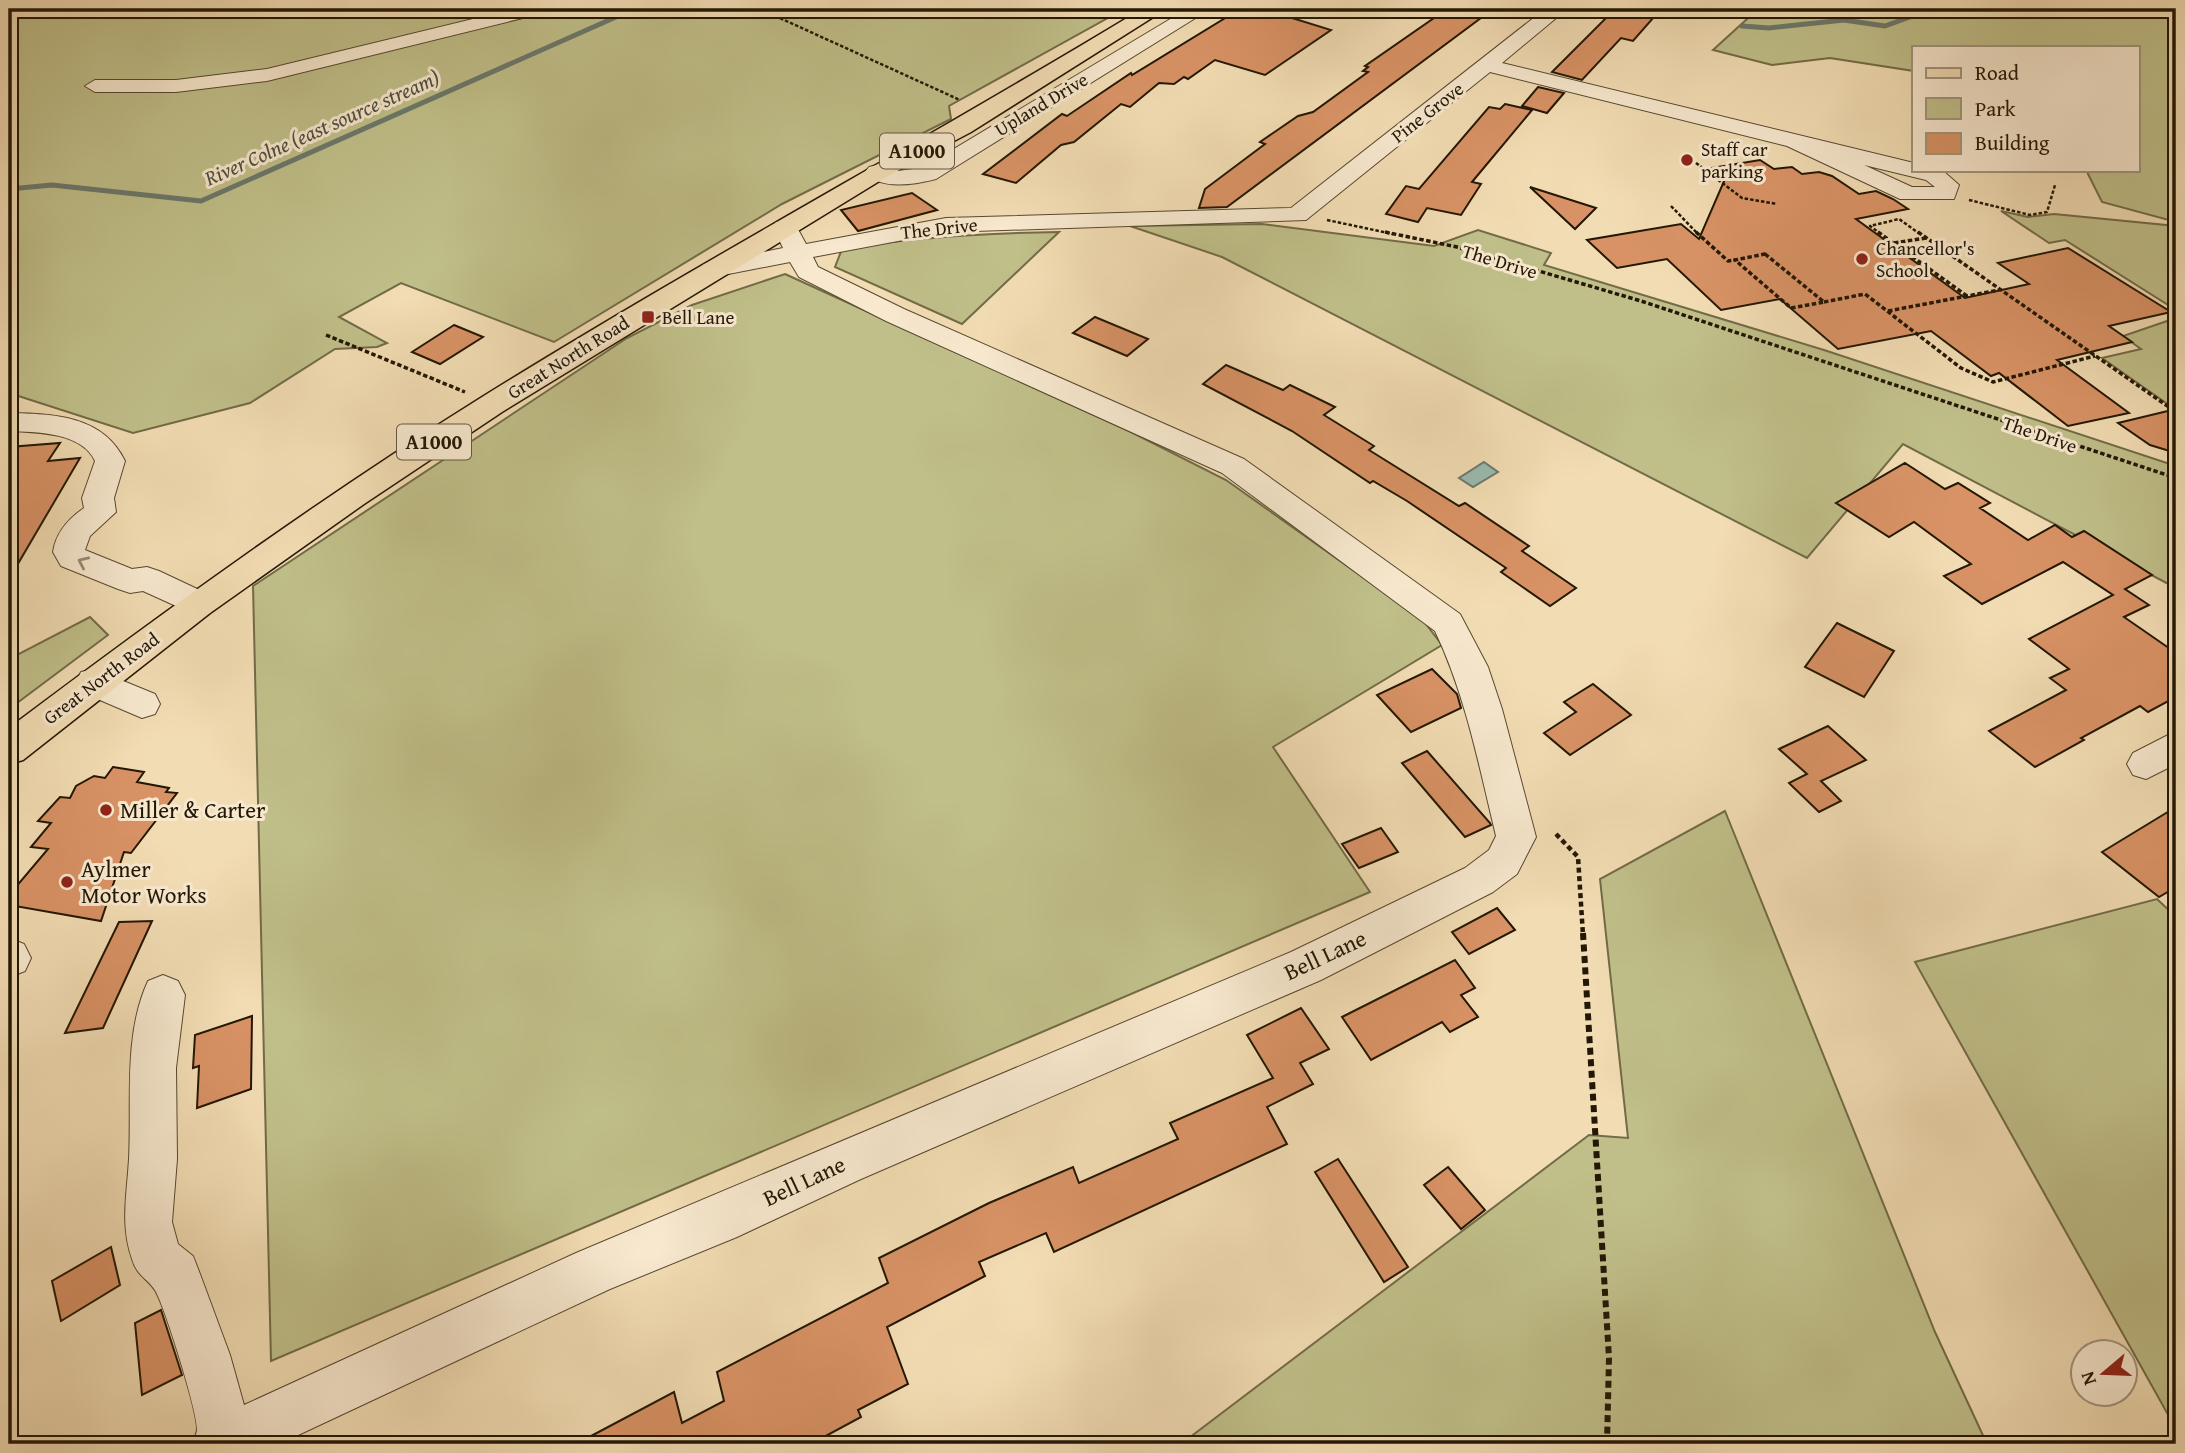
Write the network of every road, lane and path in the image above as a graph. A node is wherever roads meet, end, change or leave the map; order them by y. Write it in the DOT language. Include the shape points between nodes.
graph roads {
  1 [pos="536,9"];
  2 [pos="760,9"];
  3 [pos="1156,9"];
  4 [pos="1200,9"];
  5 [pos="1557,9"];
  6 [pos="1486,65"];
  7 [pos="95,86"];
  8 [pos="987,112"];
  9 [pos="1696,163"];
  10 [pos="1912,170"];
  11 [pos="877,172"];
  12 [pos="1922,172"];
  13 [pos="2055,186"];
  14 [pos="1946,194"];
  15 [pos="1777,204"];
  16 [pos="1671,206"];
  17 [pos="1297,215"];
  18 [pos="1927,238"];
  19 [pos="791,241"];
  20 [pos="1894,243"];
  21 [pos="1735,260"];
  22 [pos="713,269"];
  23 [pos="2000,289"];
  24 [pos="1967,296"];
  25 [pos="1824,302"];
  26 [pos="1887,311"];
  27 [pos="326,335"];
  28 [pos="2095,356"];
  29 [pos="491,405"];
  30 [pos="2176,412"];
  31 [pos="9,422"];
  32 [pos="2176,478"];
  33 [pos="198,604"];
  34 [pos="106,673"];
  35 [pos="152,697"];
  36 [pos="9,749"];
  37 [pos="1556,834"];
  38 [pos="163,995"];
  39 [pos="223,1442"];
  40 [pos="1607,1444"];
  1 -- 7 [label="street" via="267,75 176,86"];
  2 -- 8 [label="path"];
  3 -- 8 [label="main road, A1000"];
  4 -- 11 [label="street, Upland Drive" via="928,174 897,178"];
  5 -- 6 [label="street, Pine Grove"];
  6 -- 10 [label="street"];
  6 -- 17 [label="street, Pine Grove"];
  8 -- 11 [label="main road, A1000"];
  9 -- 15 [label="path" via="1738,198"];
  11 -- 19 [label="main road, A1000"];
  12 -- 14 [label="street" via="1947,185"];
  13 -- 14 [label="path" via="2047,212 2030,215"];
  16 -- 21 [label="path" via="1728,261"];
  17 -- 19 [label="street, The Drive" via="946,225"];
  17 -- 32 [label="path, The Drive" via="1457,247 1641,301"];
  18 -- 20 [label="path"];
  18 -- 20 [label="path" via="1899,219 1870,226"];
  18 -- 23 [label="path"];
  19 -- 22 [label="street"];
  19 -- 39 [label="street, Bell Lane" via="808,272 1233,466 1448,623 1484,709 1516,837 1503,862 1479,880 1306,966 594,1271"];
  20 -- 24 [label="path"];
  21 -- 25 [label="path" via="1765,254"];
  21 -- 25 [label="path" via="1791,308"];
  22 -- 29 [label="main road, Great North Road / A1000"];
  23 -- 24 [label="path"];
  23 -- 28 [label="path"];
  24 -- 26 [label="path"];
  25 -- 26 [label="path" via="1865,294"];
  26 -- 28 [label="path" via="1961,368 1993,382"];
  27 -- 29 [label="path"];
  28 -- 30 [label="path"];
  29 -- 33 [label="main road, Great North Road / A1000"];
  33 -- 31 [label="street, one-way" via="147,579 130,581 73,558 69,552 74,534 100,512 98,498 110,461 104,447 59,423"];
  33 -- 34 [label="main road, Great North Road / A1000"];
  34 -- 35 [label="street"];
  34 -- 36 [label="main road, Great North Road / A1000"];
  37 -- 40 [label="path" via="1578,857 1609,1358"];
  38 -- 39 [label="street" via="153,1068 148,1222 156,1258 175,1274 204,1355"];
}
